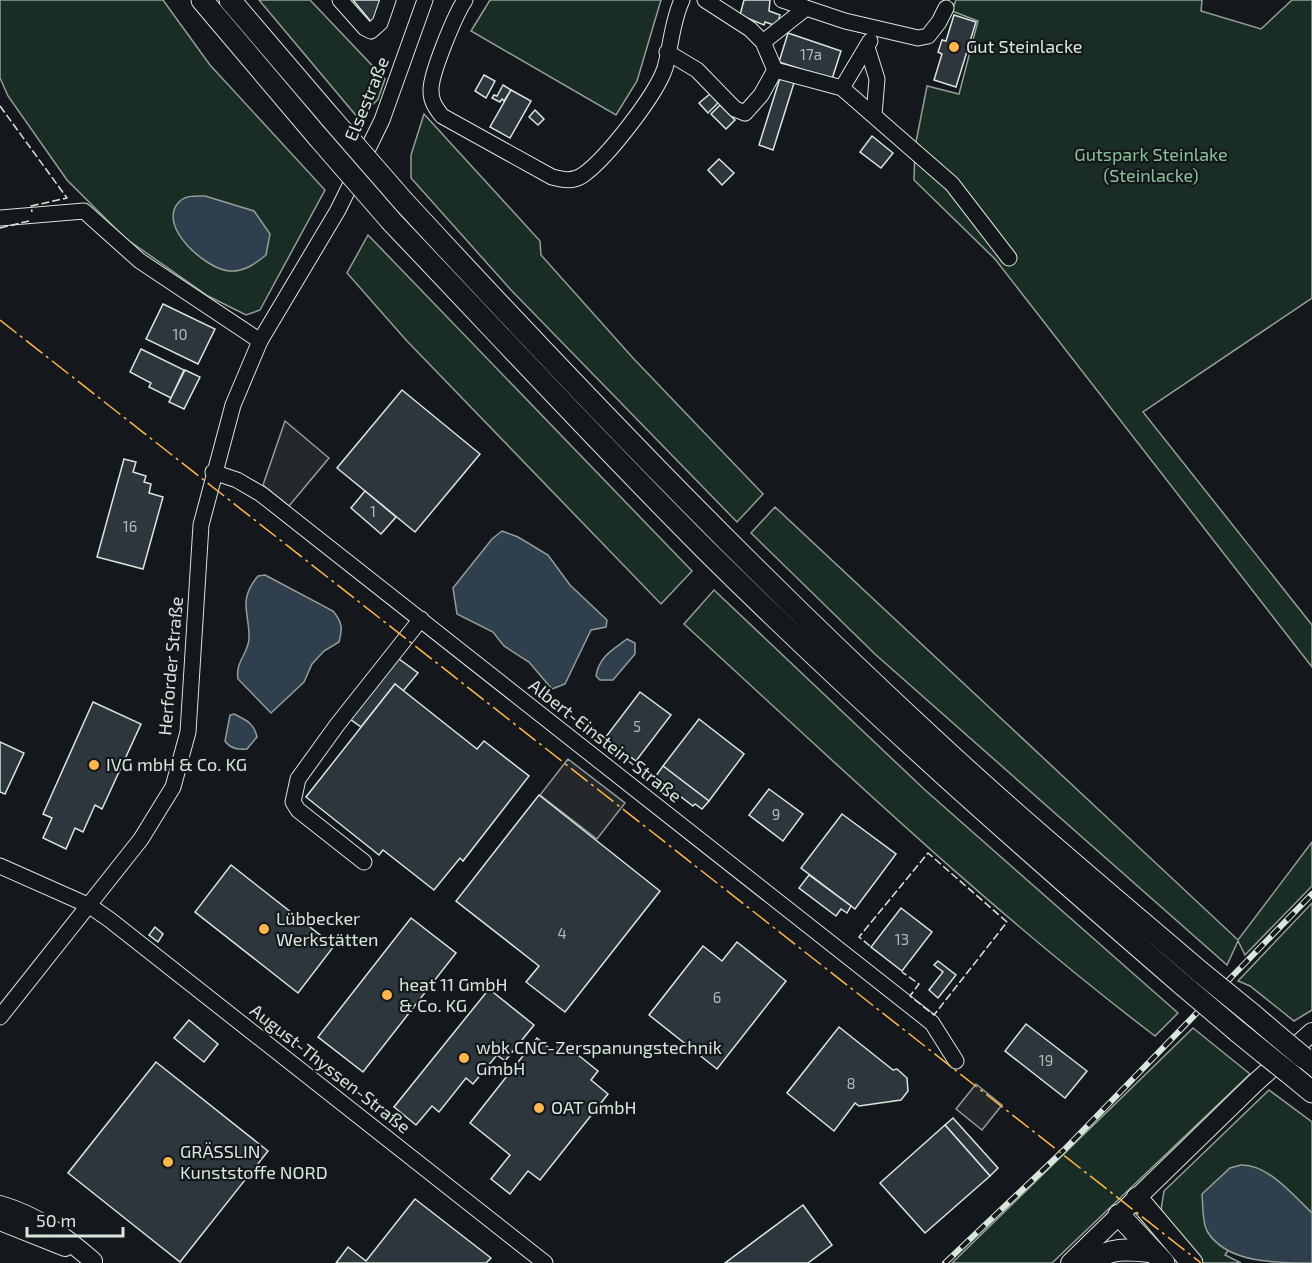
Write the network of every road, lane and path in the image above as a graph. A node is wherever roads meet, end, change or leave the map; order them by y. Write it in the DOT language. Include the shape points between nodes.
graph roads {
  1 [pos="202,0"];
  2 [pos="230,0"];
  3 [pos="340,0"];
  4 [pos="388,0"];
  5 [pos="425,0"];
  6 [pos="465,0"];
  7 [pos="682,0"];
  8 [pos="705,0"];
  9 [pos="782,0"];
  10 [pos="806,8"];
  11 [pos="946,8"];
  12 [pos="876,29"];
  13 [pos="763,42"];
  14 [pos="867,47"];
  15 [pos="668,52"];
  16 [pos="775,70"];
  17 [pos="842,88"];
  18 [pos="874,115"];
  19 [pos="338,210"];
  20 [pos="0,218"];
  21 [pos="1009,258"];
  22 [pos="260,340"];
  23 [pos="213,472"];
  24 [pos="420,620"];
  25 [pos="364,862"];
  26 [pos="0,866"];
  27 [pos="90,906"];
  28 [pos="0,1017"];
  29 [pos="1312,1032"];
  30 [pos="956,1061"];
  31 [pos="1308,1061"];
  32 [pos="1312,1092"];
  33 [pos="1137,1198"];
  34 [pos="0,1205"];
  35 [pos="1119,1215"];
  36 [pos="0,1221"];
  37 [pos="1158,1257"];
  38 [pos="94,1262"];
  39 [pos="545,1263"];
  40 [pos="1070,1263"];
  41 [pos="1089,1263"];
  42 [pos="1192,1263"];
  1 -- 32 [label="highway, bridge" via="392,222 580,422 827,667 1035,858"];
  2 -- 31 [label="highway, bridge" via="404,202 593,406 829,640 932,738"];
  3 -- 4 [label="street" via="371,31 380,23"];
  5 -- 19 [label="street, Elsestraße" via="382,120"];
  6 -- 15 [label="street" via="455,15 430,89 433,104 442,116 552,177 567,181 582,176 611,148 664,70"];
  7 -- 15 [label="street"];
  8 -- 13 [label="street"];
  9 -- 10 [label="street"];
  10 -- 12 [label="street"];
  10 -- 13 [label="street"];
  11 -- 12 [label="street" via="928,36 918,38"];
  12 -- 14 [label="street"];
  13 -- 16 [label="street"];
  14 -- 17 [label="street"];
  14 -- 18 [label="street" via="878,80"];
  15 -- 16 [label="street" via="697,70 735,109 745,113"];
  16 -- 17 [label="street"];
  17 -- 18 [label="street"];
  18 -- 21 [label="street" via="952,184"];
  19 -- 22 [label="street, Herforder Straße"];
  20 -- 22 [label="street" via="84,211 140,261"];
  22 -- 23 [label="street, Herforder Straße" via="233,405"];
  23 -- 24 [label="street, Albert-Einstein-Straße" via="261,494"];
  23 -- 27 [label="street, Herforder Straße" via="201,525 188,732 173,787 141,839"];
  24 -- 25 [label="street" via="337,725 298,779 294,792 293,802 298,810"];
  24 -- 30 [label="street, Albert-Einstein-Straße" via="932,1023"];
  26 -- 27 [label="street, August-Thyssen-Straße"];
  27 -- 28 [label="street, Herforder Straße"];
  27 -- 39 [label="street, August-Thyssen-Straße"];
  29 -- 33 [label="main road"];
  33 -- 35 [label="main road"];
  33 -- 42 [label="highway"];
  34 -- 38 [label="main road" via="56,1229"];
  35 -- 37 [label="highway"];
  35 -- 40 [label="main road"];
  36 -- 38 [label="main road" via="52,1240"];
  37 -- 41 [label="highway" via="1124,1249 1102,1253"];
}
